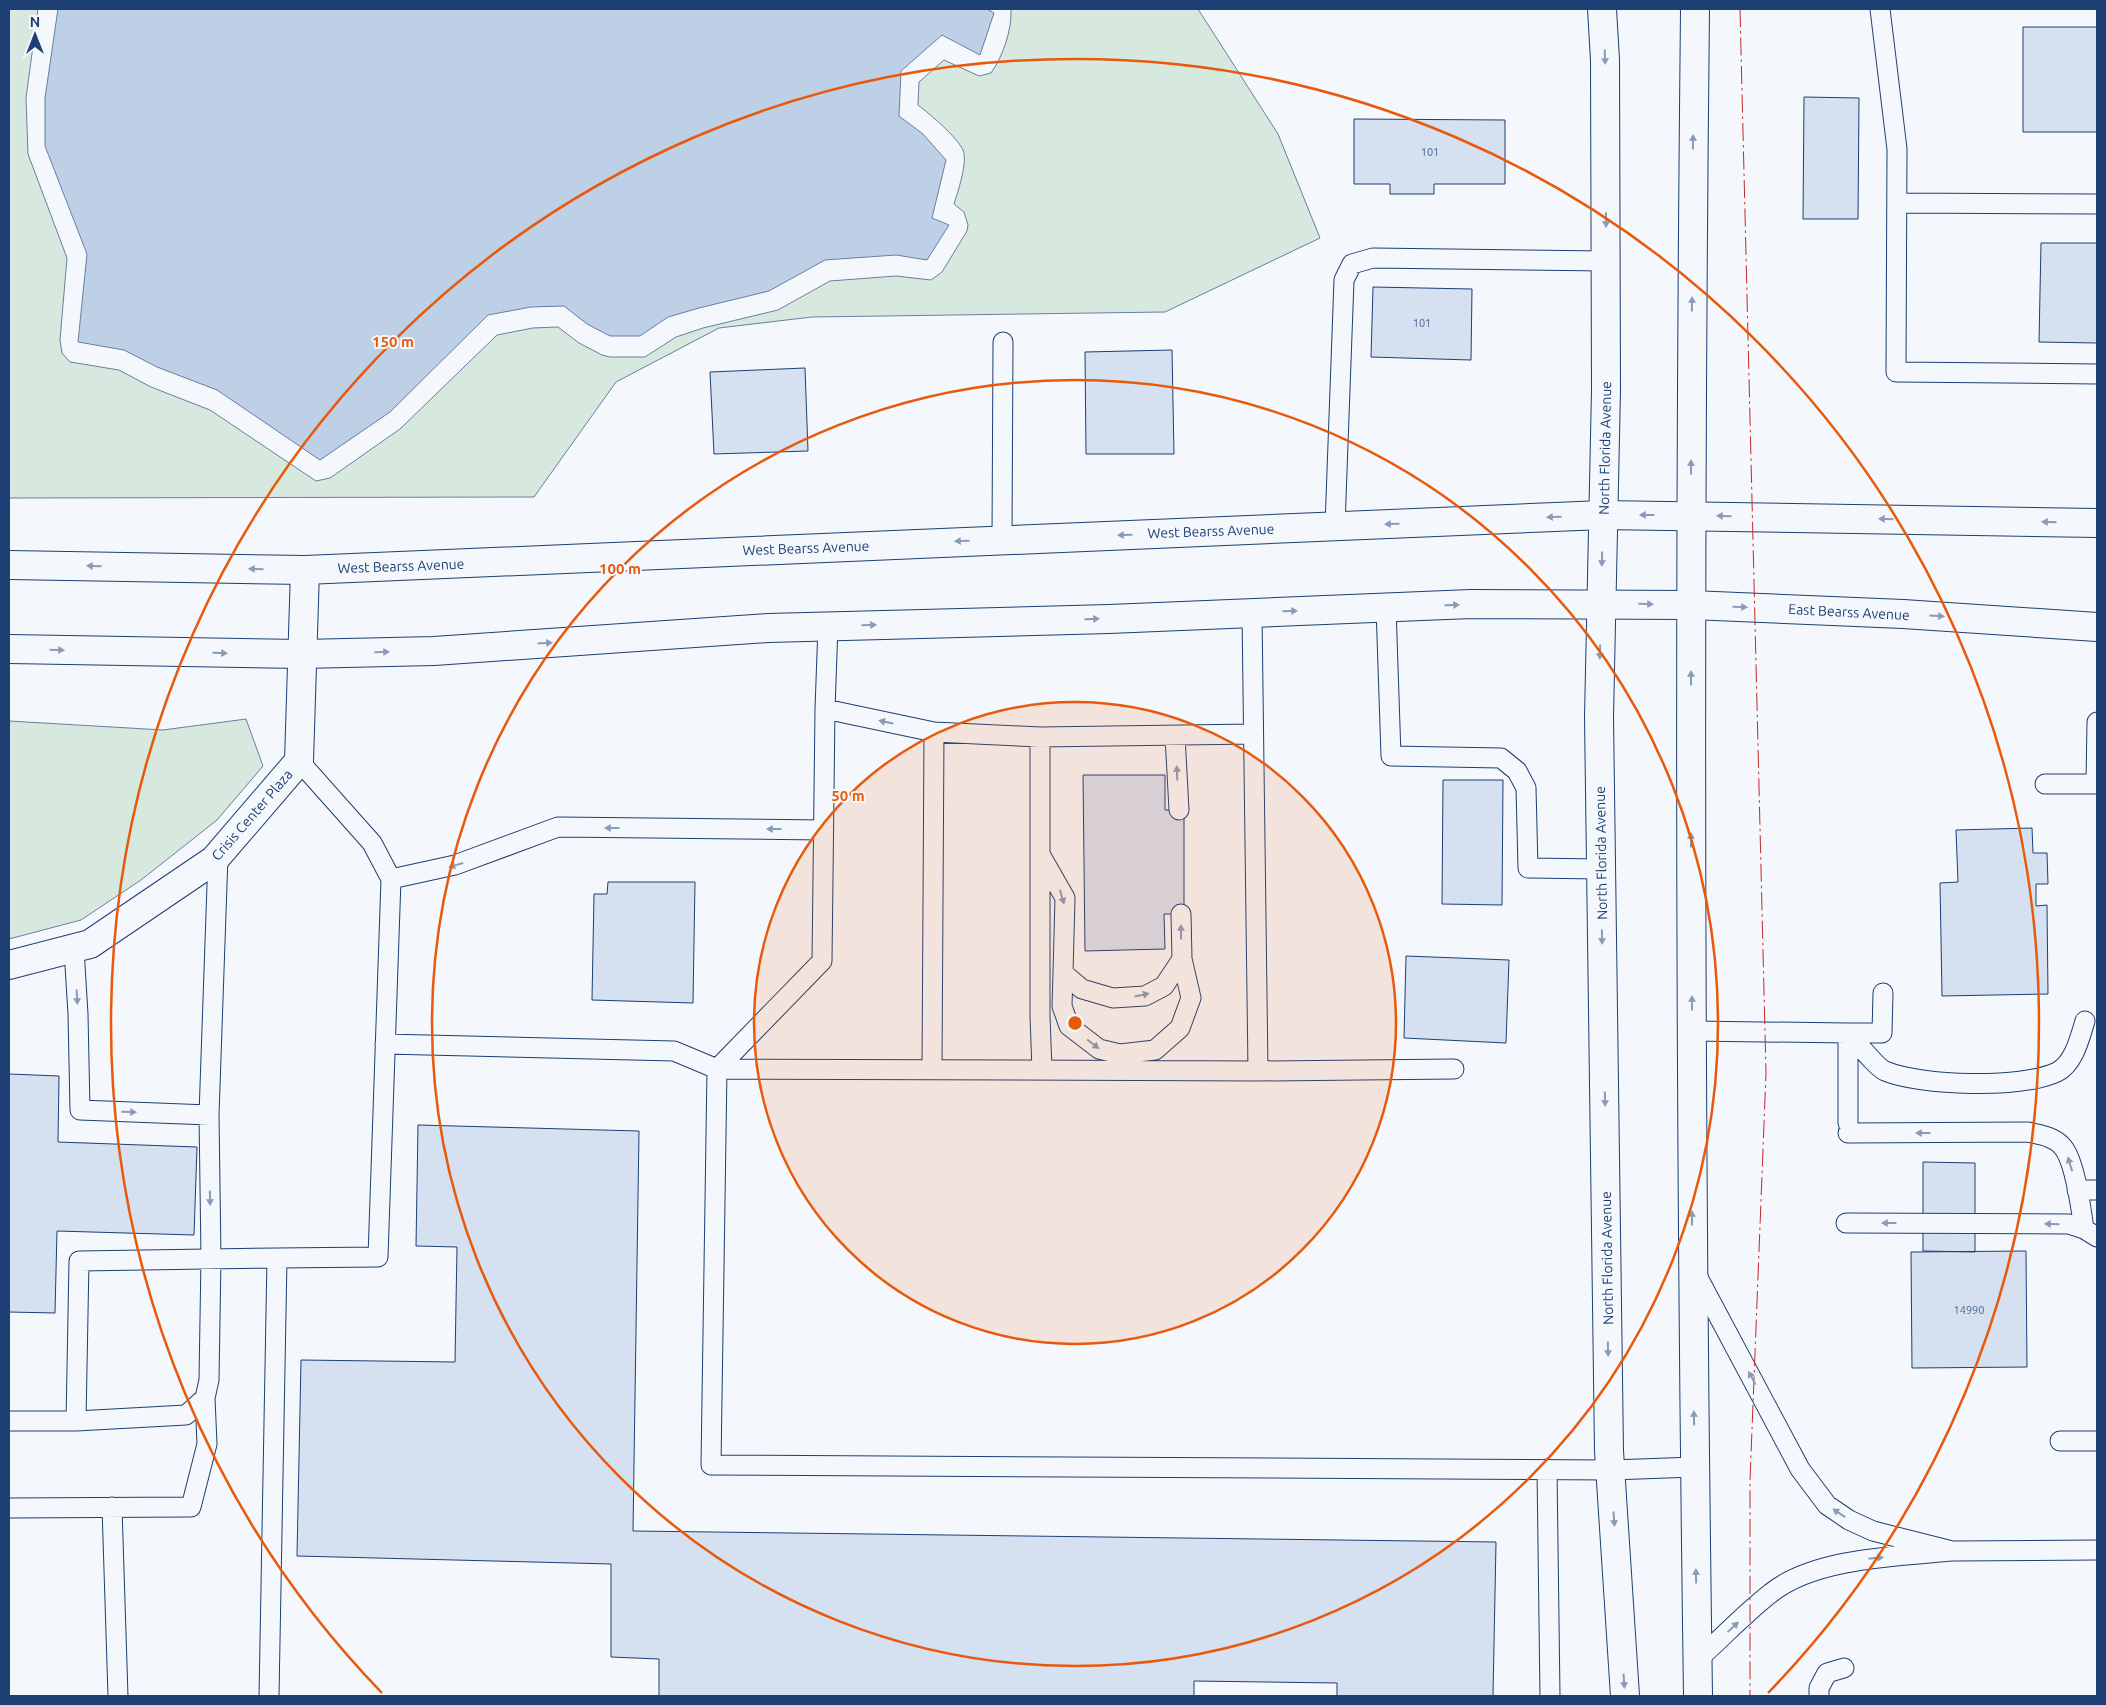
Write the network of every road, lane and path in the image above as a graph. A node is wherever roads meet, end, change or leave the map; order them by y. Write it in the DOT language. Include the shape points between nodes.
graph roads {
  1 [pos="1602,9"];
  2 [pos="1695,9"];
  3 [pos="1880,9"];
  4 [pos="1897,203"];
  5 [pos="2097,204"];
  6 [pos="1606,261"];
  7 [pos="1003,342"];
  8 [pos="2097,374"];
  9 [pos="1603,515"];
  10 [pos="1692,516"];
  11 [pos="2097,523"];
  12 [pos="1335,526"];
  13 [pos="1002,540"];
  14 [pos="9,565"];
  15 [pos="305,570"];
  16 [pos="1601,603"];
  17 [pos="1691,604"];
  18 [pos="1386,607"];
  19 [pos="1252,613"];
  20 [pos="828,626"];
  21 [pos="2097,627"];
  22 [pos="9,649"];
  23 [pos="302,654"];
  24 [pos="825,708"];
  25 [pos="2097,722"];
  26 [pos="934,732"];
  27 [pos="1252,734"];
  28 [pos="1176,736"];
  29 [pos="1040,737"];
  30 [pos="299,760"];
  31 [pos="2045,784"];
  32 [pos="2097,784"];
  33 [pos="1179,810"];
  34 [pos="823,830"];
  35 [pos="1040,854"];
  36 [pos="218,856"];
  37 [pos="1601,869"];
  38 [pos="391,880"];
  39 [pos="1181,914"];
  40 [pos="74,949"];
  41 [pos="1182,959"];
  42 [pos="9,965"];
  43 [pos="1063,973"];
  44 [pos="1883,993"];
  45 [pos="2085,1020"];
  46 [pos="1692,1031"];
  47 [pos="1848,1033"];
  48 [pos="385,1044"];
  49 [pos="717,1069"];
  50 [pos="1454,1069"];
  51 [pos="932,1070"];
  52 [pos="1042,1070"];
  53 [pos="1258,1071"];
  54 [pos="209,1114"];
  55 [pos="2077,1190"];
  56 [pos="2097,1190"];
  57 [pos="1846,1223"];
  58 [pos="2091,1233"];
  59 [pos="212,1258"];
  60 [pos="276,1258"];
  61 [pos="1692,1266"];
  62 [pos="204,1398"];
  63 [pos="76,1421"];
  64 [pos="9,1422"];
  65 [pos="2060,1442"];
  66 [pos="2097,1442"];
  67 [pos="1695,1467"];
  68 [pos="1547,1469"];
  69 [pos="1611,1470"];
  70 [pos="112,1507"];
  71 [pos="9,1508"];
  72 [pos="2097,1550"];
  73 [pos="1952,1551"];
  74 [pos="1697,1660"];
  75 [pos="1844,1668"];
  76 [pos="118,1696"];
  77 [pos="269,1696"];
  78 [pos="1550,1696"];
  79 [pos="1625,1696"];
  80 [pos="1698,1696"];
  81 [pos="1819,1696"];
  1 -- 6 [label="main road, North Florida Avenue, one-way"];
  10 -- 2 [label="main road, one-way"];
  3 -- 4 [label="lane" via="1897,149"];
  4 -- 5 [label="lane"];
  4 -- 8 [label="lane" via="1896,372"];
  6 -- 9 [label="main road, North Florida Avenue"];
  6 -- 12 [label="lane" via="1373,258 1352,264 1344,280"];
  7 -- 13 [label="lane"];
  10 -- 9 [label="main road, one-way"];
  9 -- 12 [label="main road, West Bearss Avenue, one-way"];
  9 -- 16 [label="main road, North Florida Avenue, one-way"];
  11 -- 10 [label="main road, one-way"];
  10 -- 17 [label="main road"];
  12 -- 13 [label="main road, West Bearss Avenue, one-way"];
  13 -- 15 [label="main road, West Bearss Avenue, one-way"];
  15 -- 14 [label="main road, West Bearss Avenue, one-way"];
  15 -- 23 [label="main road, Crisis Center Plaza"];
  16 -- 17 [label="main road, East Bearss Avenue, one-way"];
  18 -- 16 [label="main road, one-way"];
  16 -- 37 [label="main road, North Florida Avenue, one-way"];
  17 -- 21 [label="main road, East Bearss Avenue, one-way"];
  46 -- 17 [label="main road, one-way"];
  19 -- 18 [label="main road, one-way"];
  18 -- 37 [label="lane" via="1391,756 1501,758 1517,771 1526,788 1528,868"];
  20 -- 19 [label="main road, one-way"];
  19 -- 27 [label="lane"];
  23 -- 20 [label="main road, one-way" via="434,651"];
  20 -- 24 [label="lane"];
  22 -- 23 [label="main road, one-way"];
  23 -- 30 [label="main road, Crisis Center Plaza"];
  26 -- 24 [label="lane, one-way"];
  24 -- 34 [label="lane"];
  25 -- 32 [label="lane"];
  26 -- 29 [label="lane"];
  26 -- 51 [label="lane"];
  27 -- 28 [label="lane"];
  27 -- 53 [label="lane"];
  28 -- 29 [label="lane"];
  33 -- 28 [label="lane, one-way"];
  29 -- 35 [label="lane"];
  30 -- 36 [label="main road, Crisis Center Plaza"];
  30 -- 38 [label="lane" via="372,843"];
  31 -- 32 [label="lane"];
  34 -- 38 [label="lane, one-way" via="558,828 455,865"];
  34 -- 49 [label="lane" via="822,961"];
  35 -- 43 [label="lane, one-way" via="1065,898"];
  35 -- 52 [label="lane"];
  36 -- 40 [label="main road, Crisis Center Plaza" via="90,944"];
  36 -- 54 [label="lane"];
  37 -- 69 [label="main road, North Florida Avenue, one-way"];
  38 -- 48 [label="lane"];
  41 -- 39 [label="lane, one-way"];
  40 -- 42 [label="main road, Crisis Center Plaza"];
  40 -- 54 [label="lane, one-way" via="80,1110"];
  43 -- 41 [label="lane, one-way" via="1082,989 1113,998 1145,996 1164,986"];
  43 -- 41 [label="lane, one-way" via="1062,1006 1069,1026 1099,1049 1120,1054 1155,1050 1180,1028 1191,998"];
  44 -- 47 [label="lane" via="1882,1033"];
  45 -- 47 [label="lane" via="2076,1052 2058,1072 2016,1083 1923,1082 1883,1070"];
  46 -- 47 [label="lane"];
  61 -- 46 [label="main road, one-way"];
  55 -- 47 [label="lane, one-way" via="2070,1159 2062,1145 2048,1136 2028,1132 1848,1128"];
  48 -- 49 [label="lane" via="674,1051"];
  48 -- 60 [label="lane" via="378,1257"];
  49 -- 51 [label="lane"];
  49 -- 68 [label="lane" via="711,1465"];
  50 -- 53 [label="lane"];
  51 -- 52 [label="lane"];
  52 -- 53 [label="lane"];
  54 -- 59 [label="lane, one-way"];
  55 -- 56 [label="lane"];
  55 -- 58 [label="lane"];
  58 -- 57 [label="lane, one-way" via="2069,1224"];
  59 -- 60 [label="lane"];
  59 -- 62 [label="lane" via="209,1380"];
  59 -- 63 [label="lane" via="80,1261"];
  60 -- 77 [label="lane"];
  67 -- 61 [label="main road, one-way"];
  73 -- 61 [label="lane, one-way" via="1873,1530 1849,1520 1827,1505 1800,1468"];
  62 -- 63 [label="lane" via="186,1415"];
  62 -- 70 [label="lane" via="207,1444 191,1507"];
  63 -- 64 [label="lane"];
  65 -- 66 [label="lane"];
  67 -- 69 [label="lane"];
  74 -- 67 [label="main road, one-way"];
  68 -- 69 [label="lane"];
  68 -- 78 [label="lane"];
  69 -- 79 [label="main road, North Florida Avenue, one-way"];
  70 -- 71 [label="lane"];
  70 -- 76 [label="lane"];
  72 -- 73 [label="lane"];
  74 -- 73 [label="lane, one-way" via="1772,1592 1794,1579 1868,1558"];
  74 -- 80 [label="main road"];
  75 -- 81 [label="lane" via="1827,1673 1818,1688"];
}
